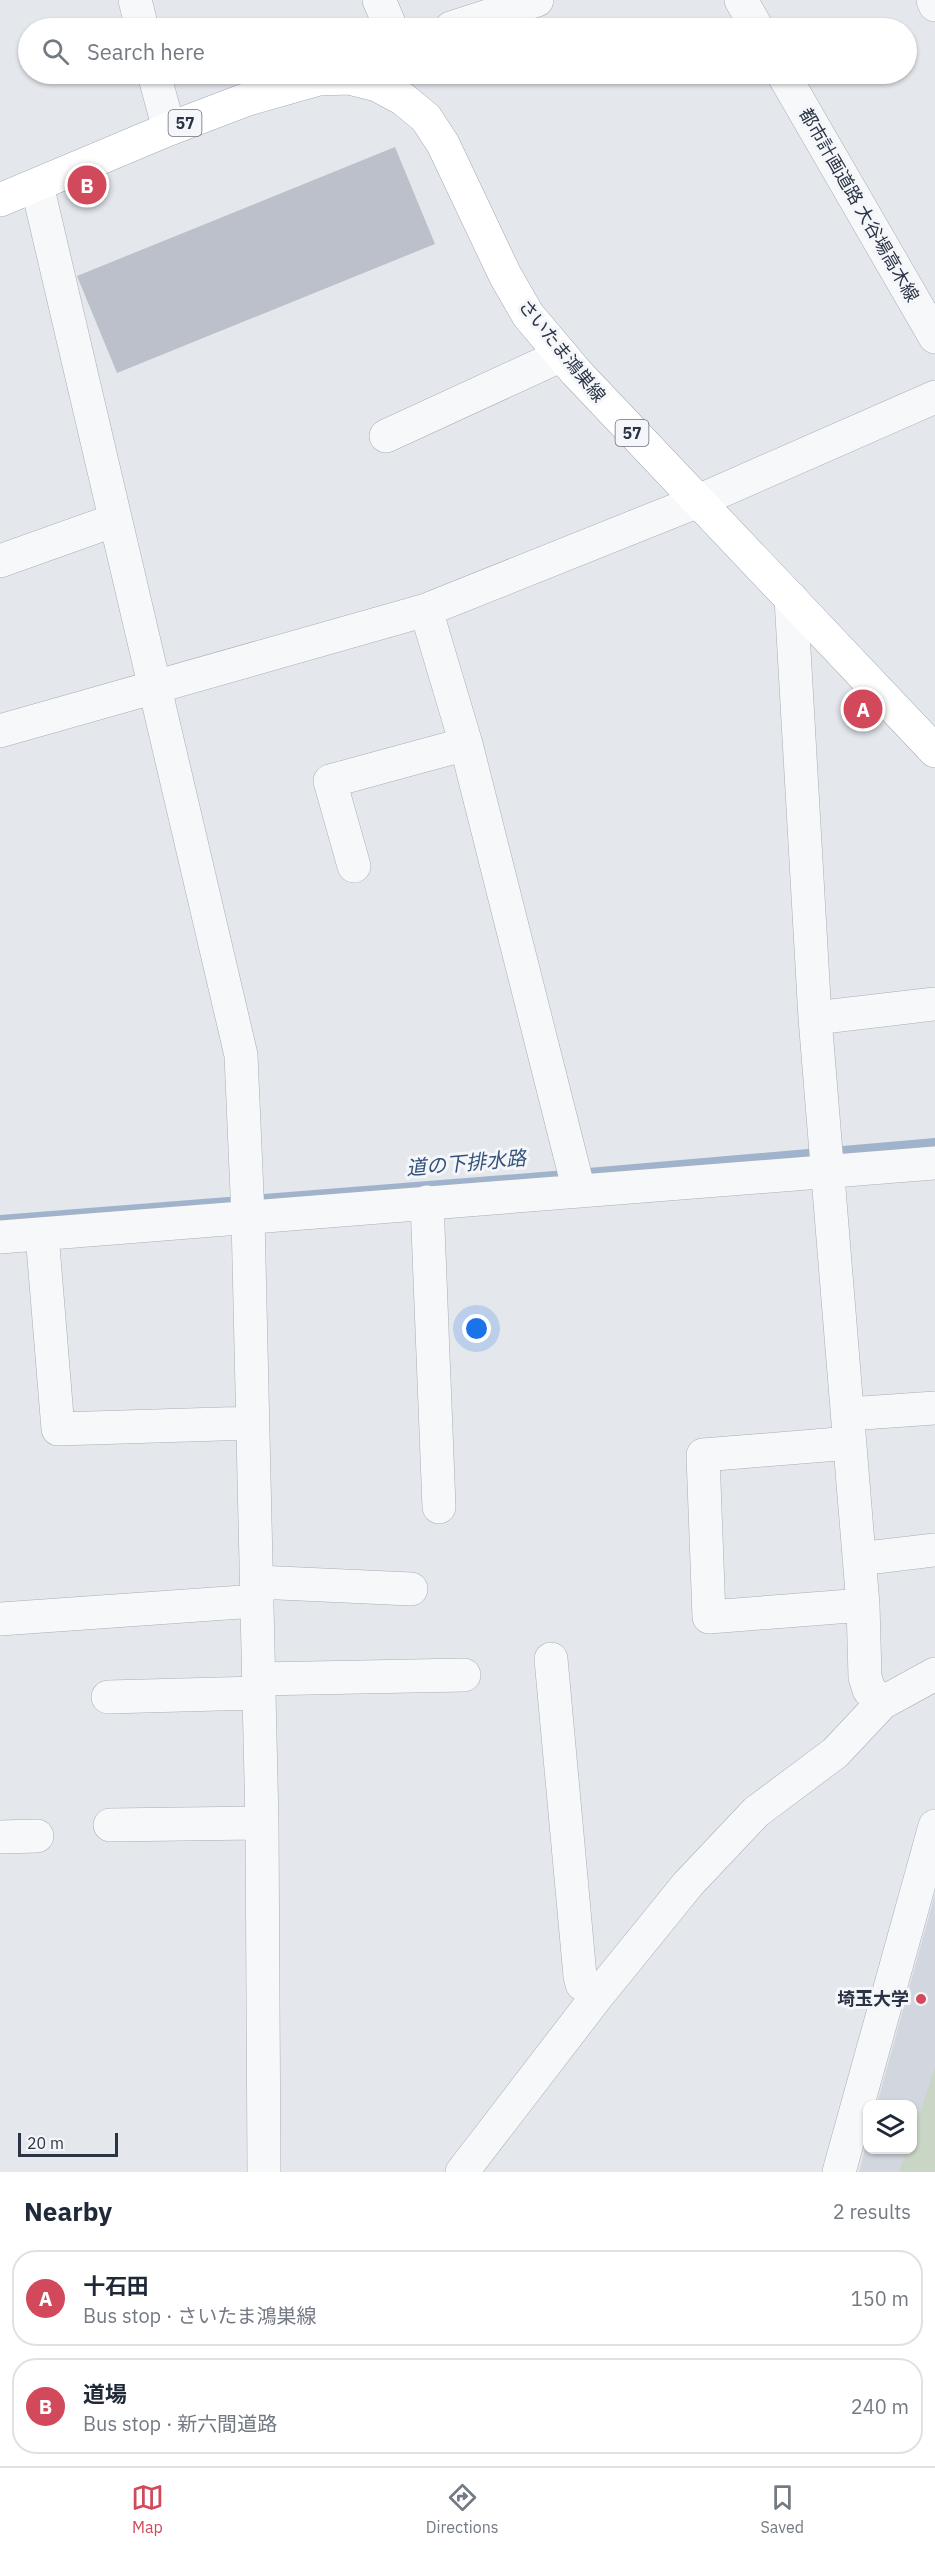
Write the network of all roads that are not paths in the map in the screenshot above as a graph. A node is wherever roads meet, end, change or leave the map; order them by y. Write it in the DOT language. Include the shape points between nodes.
graph roads {
  1 [pos="135,0"];
  2 [pos="380,0"];
  3 [pos="537,0"];
  4 [pos="741,0"];
  5 [pos="933,0"];
  6 [pos="935,5"];
  7 [pos="140,18"];
  8 [pos="387,18"];
  9 [pos="482,18"];
  10 [pos="751,18"];
  11 [pos="157,84"];
  12 [pos="302,84"];
  13 [pos="386,84"];
  14 [pos="789,84"];
  15 [pos="169,129"];
  16 [pos="37,185"];
  17 [pos="0,200"];
  18 [pos="935,337"];
  19 [pos="562,355"];
  20 [pos="935,397"];
  21 [pos="387,436"];
  22 [pos="696,502"];
  23 [pos="115,520"];
  24 [pos="0,561"];
  25 [pos="791,598"];
  26 [pos="426,610"];
  27 [pos="155,687"];
  28 [pos="0,731"];
  29 [pos="466,744"];
  30 [pos="935,752"];
  31 [pos="354,866"];
  32 [pos="935,1004"];
  33 [pos="815,1018"];
  34 [pos="935,1163"];
  35 [pos="829,1171"];
  36 [pos="579,1191"];
  37 [pos="427,1202"];
  38 [pos="248,1217"];
  39 [pos="42,1234"];
  40 [pos="0,1237"];
  41 [pos="935,1408"];
  42 [pos="253,1423"];
  43 [pos="849,1429"];
  44 [pos="440,1507"];
  45 [pos="935,1550"];
  46 [pos="859,1559"];
  47 [pos="411,1589"];
  48 [pos="257,1591"];
  49 [pos="863,1605"];
  50 [pos="0,1619"];
  51 [pos="551,1659"];
  52 [pos="935,1674"];
  53 [pos="464,1675"];
  54 [pos="259,1686"];
  55 [pos="108,1697"];
  56 [pos="882,1703"];
  57 [pos="262,1822"];
  58 [pos="110,1825"];
  59 [pos="935,1826"];
  60 [pos="37,1836"];
  61 [pos="0,1837"];
  62 [pos="598,1995"];
  63 [pos="264,2172"];
  64 [pos="462,2172"];
  65 [pos="839,2172"];
  1 -- 7 [label="street"];
  2 -- 8 [label="street"];
  3 -- 9 [label="street"];
  4 -- 10 [label="street"];
  5 -- 6 [label="street"];
  11 -- 15 [label="street"];
  12 -- 15 [label="main road, 57" via="245,100"];
  13 -- 19 [label="main road, さいたま鴻巣線 / 57" via="426,118 443,144 505,275 528,315"];
  14 -- 18 [label="street, 都市計画道路 大谷場高木線"];
  15 -- 16 [label="main road, 57"];
  16 -- 17 [label="main road, 57"];
  16 -- 23 [label="street"];
  19 -- 21 [label="street"];
  19 -- 22 [label="main road, さいたま鴻巣線 / 57"];
  20 -- 22 [label="street"];
  22 -- 25 [label="main road, さいたま鴻巣線 / 57"];
  22 -- 26 [label="street"];
  23 -- 24 [label="street"];
  23 -- 27 [label="street"];
  25 -- 30 [label="main road, さいたま鴻巣線 / 57"];
  25 -- 33 [label="street"];
  26 -- 27 [label="street"];
  26 -- 29 [label="street"];
  27 -- 28 [label="street"];
  27 -- 38 [label="street" via="241,1054"];
  29 -- 31 [label="street" via="330,781"];
  29 -- 36 [label="street"];
  32 -- 33 [label="street"];
  33 -- 35 [label="street"];
  34 -- 35 [label="street"];
  35 -- 36 [label="street"];
  35 -- 43 [label="street"];
  36 -- 37 [label="street"];
  37 -- 38 [label="street"];
  37 -- 44 [label="street"];
  38 -- 39 [label="street"];
  38 -- 42 [label="street"];
  39 -- 40 [label="street"];
  39 -- 42 [label="street" via="58,1429"];
  41 -- 43 [label="street"];
  42 -- 48 [label="street"];
  43 -- 46 [label="street"];
  43 -- 49 [label="street" via="702,1455 709,1617"];
  45 -- 46 [label="street"];
  46 -- 49 [label="street"];
  47 -- 48 [label="street"];
  48 -- 50 [label="street"];
  48 -- 54 [label="street"];
  49 -- 56 [label="street" via="865,1677 869,1690"];
  51 -- 62 [label="street" via="580,1976 582,1984"];
  52 -- 56 [label="street"];
  53 -- 54 [label="street"];
  54 -- 55 [label="street"];
  54 -- 57 [label="street"];
  56 -- 62 [label="street" via="835,1753 756,1812 688,1884"];
  57 -- 58 [label="street"];
  57 -- 63 [label="street"];
  59 -- 65 [label="street"];
  60 -- 61 [label="street"];
  62 -- 64 [label="street"];
}
